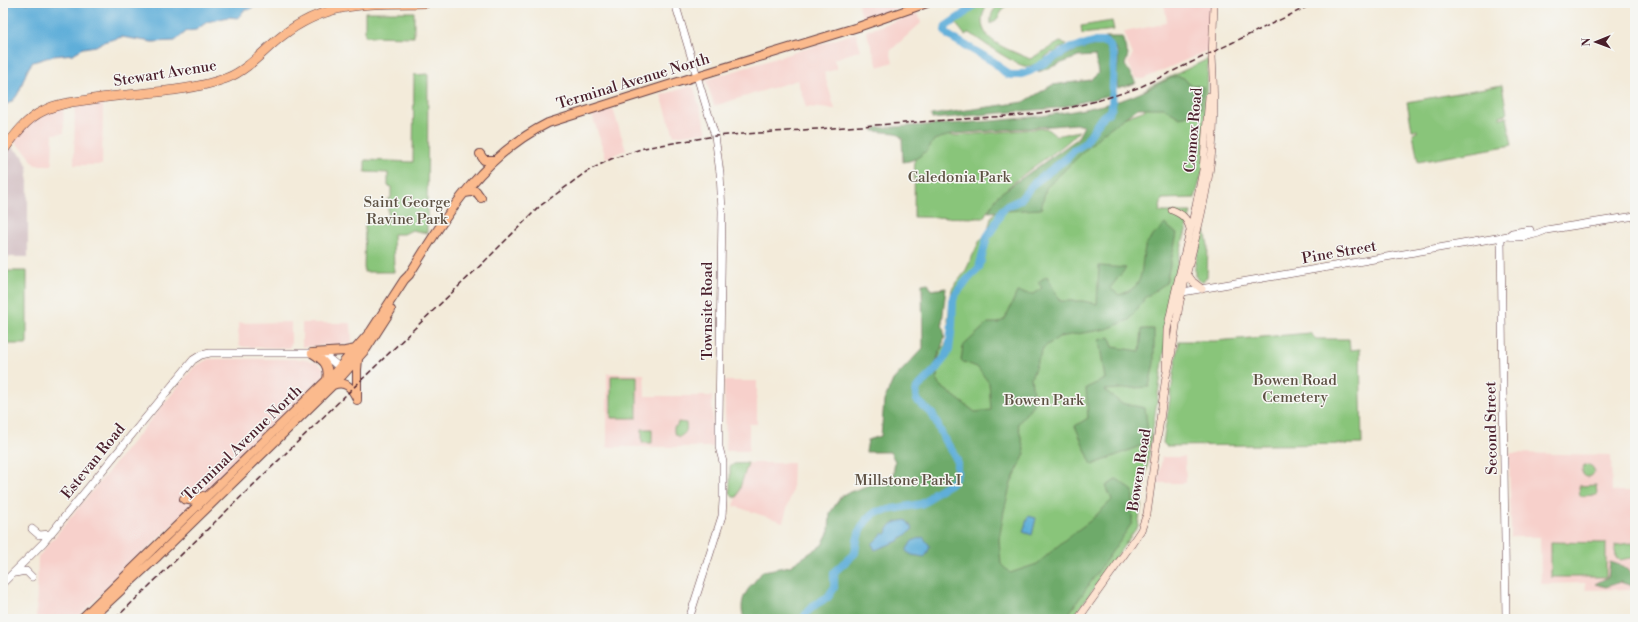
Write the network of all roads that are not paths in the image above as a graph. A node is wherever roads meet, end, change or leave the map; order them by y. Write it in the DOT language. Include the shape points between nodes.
graph roads {
  1 [pos="426,3"];
  2 [pos="675,3"];
  3 [pos="927,3"];
  4 [pos="1214,3"];
  5 [pos="697,76"];
  6 [pos="3,151"];
  7 [pos="480,154"];
  8 [pos="493,160"];
  9 [pos="465,193"];
  10 [pos="481,198"];
  11 [pos="1200,206"];
  12 [pos="1172,210"];
  13 [pos="1635,216"];
  14 [pos="1190,229"];
  15 [pos="1505,237"];
  16 [pos="1188,275"];
  17 [pos="1202,289"];
  18 [pos="1174,293"];
  19 [pos="1182,293"];
  20 [pos="312,353"];
  21 [pos="358,353"];
  22 [pos="342,370"];
  23 [pos="1166,376"];
  24 [pos="330,382"];
  25 [pos="221,483"];
  26 [pos="184,499"];
  27 [pos="32,529"];
  28 [pos="51,534"];
  29 [pos="15,573"];
  30 [pos="32,577"];
  31 [pos="3,583"];
  32 [pos="81,619"];
  33 [pos="90,619"];
  34 [pos="689,619"];
  35 [pos="1078,619"];
  36 [pos="1506,619"];
  1 -- 6 [label="highway, Stewart Avenue" via="358,4 316,15 283,35 227,78 186,87 59,104 29,120"];
  2 -- 5 [label="street, Townsite Road"];
  3 -- 5 [label="main road, Terminal Avenue North" via="858,27"];
  4 -- 11 [label="main road, Comox Road" via="1213,130 1211,158"];
  5 -- 8 [label="main road, Terminal Avenue North" via="548,123 530,132"];
  5 -- 34 [label="street, Townsite Road" via="715,136 720,173 722,211 719,441 724,492 720,523"];
  7 -- 8 [label="main road" via="484,160"];
  8 -- 9 [label="main road, Terminal Avenue North"];
  9 -- 10 [label="main road" via="476,192"];
  9 -- 21 [label="main road, Terminal Avenue North" via="443,220"];
  11 -- 14 [label="main road, Bowen Road"];
  11 -- 16 [label="main road, Bowen Road"];
  12 -- 14 [label="main road" via="1186,218"];
  13 -- 15 [label="street, Pine Street" via="1512,233"];
  14 -- 18 [label="main road, Bowen Road"];
  15 -- 17 [label="street, Pine Street"];
  15 -- 36 [label="street, Second Street"];
  16 -- 17 [label="main road"];
  16 -- 19 [label="main road, Bowen Road"];
  17 -- 19 [label="street, Pine Street"];
  18 -- 19 [label="street, Pine Street"];
  18 -- 23 [label="main road, Bowen Road" via="1168,330"];
  19 -- 23 [label="main road, Bowen Road"];
  20 -- 21 [label="main road"];
  20 -- 22 [label="street" via="328,358"];
  20 -- 24 [label="main road" via="326,364"];
  20 -- 28 [label="street, Estevan Road" via="215,352 193,360"];
  21 -- 22 [label="main road, Terminal Avenue North"];
  21 -- 24 [label="main road" via="357,400 349,386"];
  22 -- 24 [label="main road, Terminal Avenue North"];
  23 -- 35 [label="main road, Bowen Road" via="1147,514 1132,545"];
  24 -- 25 [label="main road, Terminal Avenue North"];
  24 -- 33 [label="main road, Terminal Avenue North" via="174,540"];
  25 -- 26 [label="main road" via="212,487 196,501"];
  25 -- 32 [label="main road, Terminal Avenue North"];
  27 -- 28 [label="street" via="39,535"];
  28 -- 29 [label="street, Estevan Road"];
  29 -- 30 [label="street" via="26,571"];
  29 -- 31 [label="street, Estevan Road"];
}
